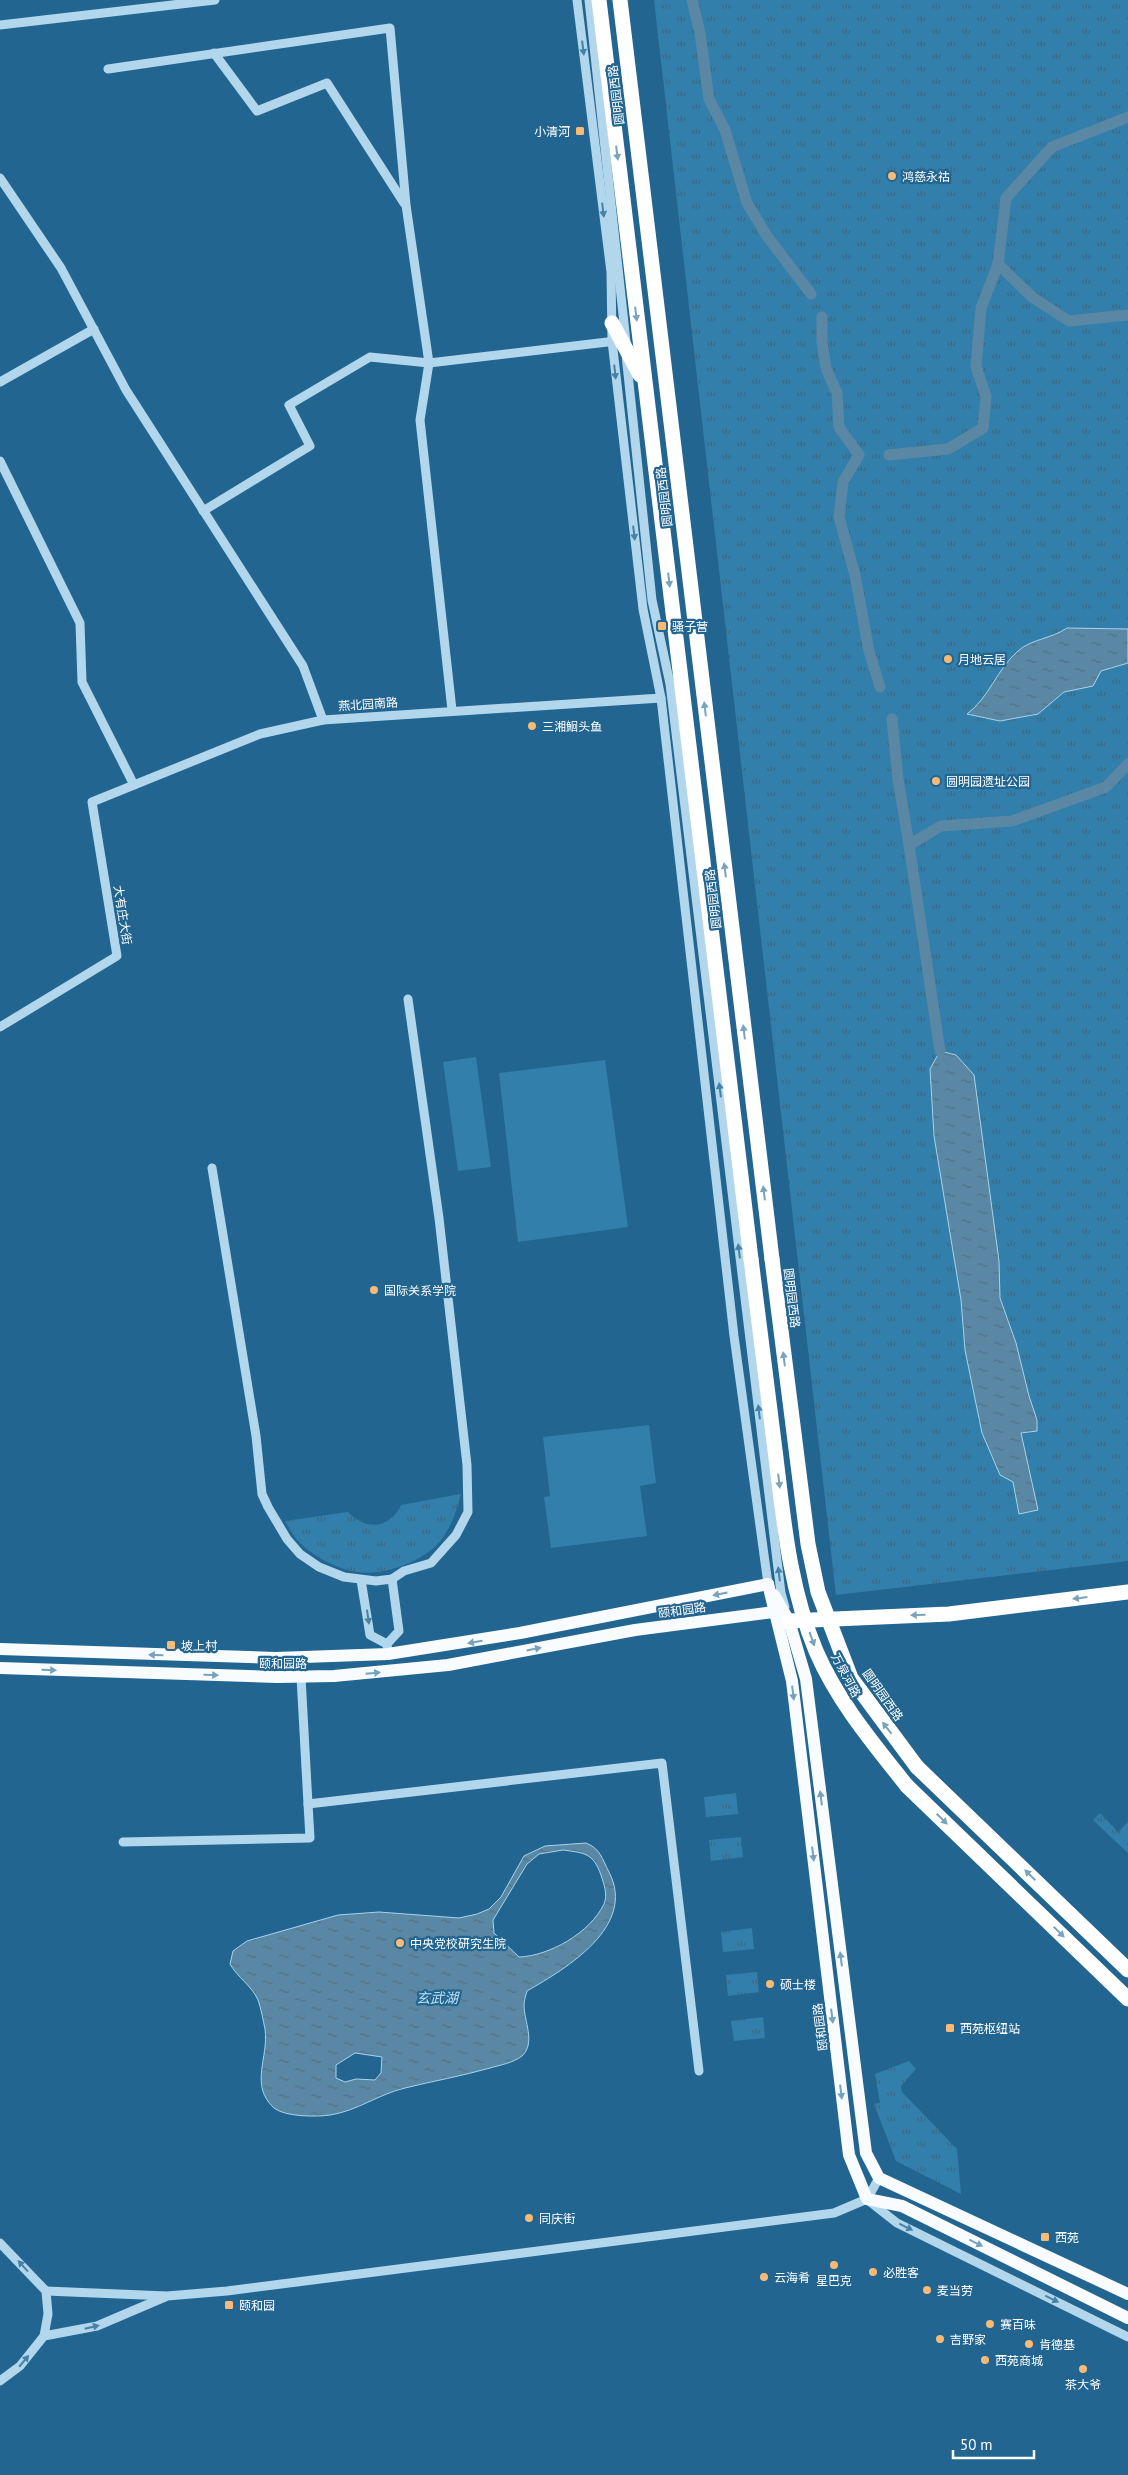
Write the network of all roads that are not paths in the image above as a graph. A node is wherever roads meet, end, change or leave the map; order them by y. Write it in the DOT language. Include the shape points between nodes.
graph roads {
  1 [pos="215,0"];
  2 [pos="577,0"];
  3 [pos="589,0"];
  4 [pos="599,0"];
  5 [pos="620,0"];
  6 [pos="0,25"];
  7 [pos="214,53"];
  8 [pos="108,68"];
  9 [pos="0,178"];
  10 [pos="406,205"];
  11 [pos="612,324"];
  12 [pos="94,329"];
  13 [pos="622,342"];
  14 [pos="429,363"];
  15 [pos="0,382"];
  16 [pos="645,386"];
  17 [pos="0,462"];
  18 [pos="203,511"];
  19 [pos="661,698"];
  20 [pos="452,710"];
  21 [pos="323,720"];
  22 [pos="134,785"];
  23 [pos="92,802"];
  24 [pos="408,1000"];
  25 [pos="0,1027"];
  26 [pos="212,1168"];
  27 [pos="751,1259"];
  28 [pos="392,1579"];
  29 [pos="361,1580"];
  30 [pos="768,1584"];
  31 [pos="1128,1592"];
  32 [pos="774,1612"];
  33 [pos="789,1621"];
  34 [pos="0,1649"];
  35 [pos="388,1649"];
  36 [pos="0,1668"];
  37 [pos="302,1677"];
  38 [pos="308,1804"];
  39 [pos="123,1842"];
  40 [pos="1128,1970"];
  41 [pos="1128,1999"];
  42 [pos="698,2070"];
  43 [pos="879,2178"];
  44 [pos="867,2199"];
  45 [pos="0,2243"];
  46 [pos="46,2291"];
  47 [pos="1128,2294"];
  48 [pos="168,2296"];
  49 [pos="1128,2318"];
  50 [pos="44,2336"];
  51 [pos="1128,2337"];
  52 [pos="0,2381"];
  1 -- 6 [label="street"];
  2 -- 11 [label="street, one-way" via="611,272"];
  3 -- 13 [label="street, 圆明园西路"];
  4 -- 16 [label="highway, 圆明园西路, one-way"];
  40 -- 5 [label="highway, 圆明园西路, one-way, bridge" via="917,1767 851,1678 818,1592 808,1544 772,1259"];
  7 -- 8 [label="street"];
  7 -- 10 [label="street" via="257,111 327,83"];
  7 -- 10 [label="street" via="390,28"];
  9 -- 12 [label="street" via="61,268"];
  10 -- 14 [label="street"];
  11 -- 13 [label="highway"];
  12 -- 15 [label="street"];
  12 -- 18 [label="street" via="126,390"];
  13 -- 14 [label="street"];
  13 -- 16 [label="highway"];
  13 -- 19 [label="street, 圆明园西路, one-way" via="642,609"];
  33 -- 13 [label="street, 圆明园西路, one-way" via="778,1573 670,684 652,600"];
  14 -- 18 [label="street" via="370,356 289,405 310,446"];
  14 -- 20 [label="street" via="420,420"];
  16 -- 27 [label="highway, 圆明园西路, one-way"];
  17 -- 22 [label="street" via="80,623 82,682"];
  18 -- 21 [label="street" via="303,666"];
  19 -- 20 [label="street, 燕北园南路"];
  19 -- 30 [label="street, 圆明园西路" via="736,1355"];
  20 -- 21 [label="street, 燕北园南路"];
  21 -- 22 [label="street, 燕北园南路" via="260,734"];
  22 -- 23 [label="street, 燕北园南路"];
  23 -- 25 [label="street, 大有庄大街" via="117,956"];
  24 -- 28 [label="street" via="439,1218 467,1465 468,1512 456,1536 431,1563 404,1571"];
  26 -- 29 [label="street" via="256,1436 262,1494 287,1539 300,1554 319,1568"];
  27 -- 41 [label="highway, 万泉河路, one-way, bridge" via="787,1546 798,1598 816,1651 853,1718 907,1786"];
  28 -- 29 [label="street"];
  28 -- 35 [label="street" via="398,1631"];
  29 -- 35 [label="street, one-way" via="370,1635"];
  30 -- 32 [label="main road"];
  30 -- 33 [label="main road"];
  30 -- 35 [label="main road, 颐和园路, one-way" via="520,1634"];
  31 -- 33 [label="highway, one-way" via="948,1614"];
  32 -- 33 [label="main road"];
  37 -- 32 [label="main road, 颐和园路, one-way" via="448,1665 635,1630"];
  32 -- 44 [label="main road, 颐和园路, one-way" via="792,1681 849,2155"];
  43 -- 33 [label="main road, one-way" via="866,2153 806,1680"];
  35 -- 34 [label="main road, 颐和园路, one-way" via="276,1658"];
  36 -- 37 [label="main road, 颐和园路, one-way"];
  37 -- 38 [label="street"];
  38 -- 39 [label="street" via="310,1838"];
  38 -- 42 [label="street" via="662,1763"];
  43 -- 44 [label="street"];
  43 -- 47 [label="main road"];
  44 -- 48 [label="street" via="834,2214"];
  44 -- 49 [label="main road, one-way" via="902,2206"];
  44 -- 51 [label="street, 颐和园路, one-way" via="897,2223"];
  46 -- 45 [label="street, one-way"];
  46 -- 48 [label="street"];
  46 -- 50 [label="street" via="48,2314"];
  50 -- 48 [label="street, one-way" via="98,2326"];
  52 -- 50 [label="street, one-way" via="20,2366"];
}
